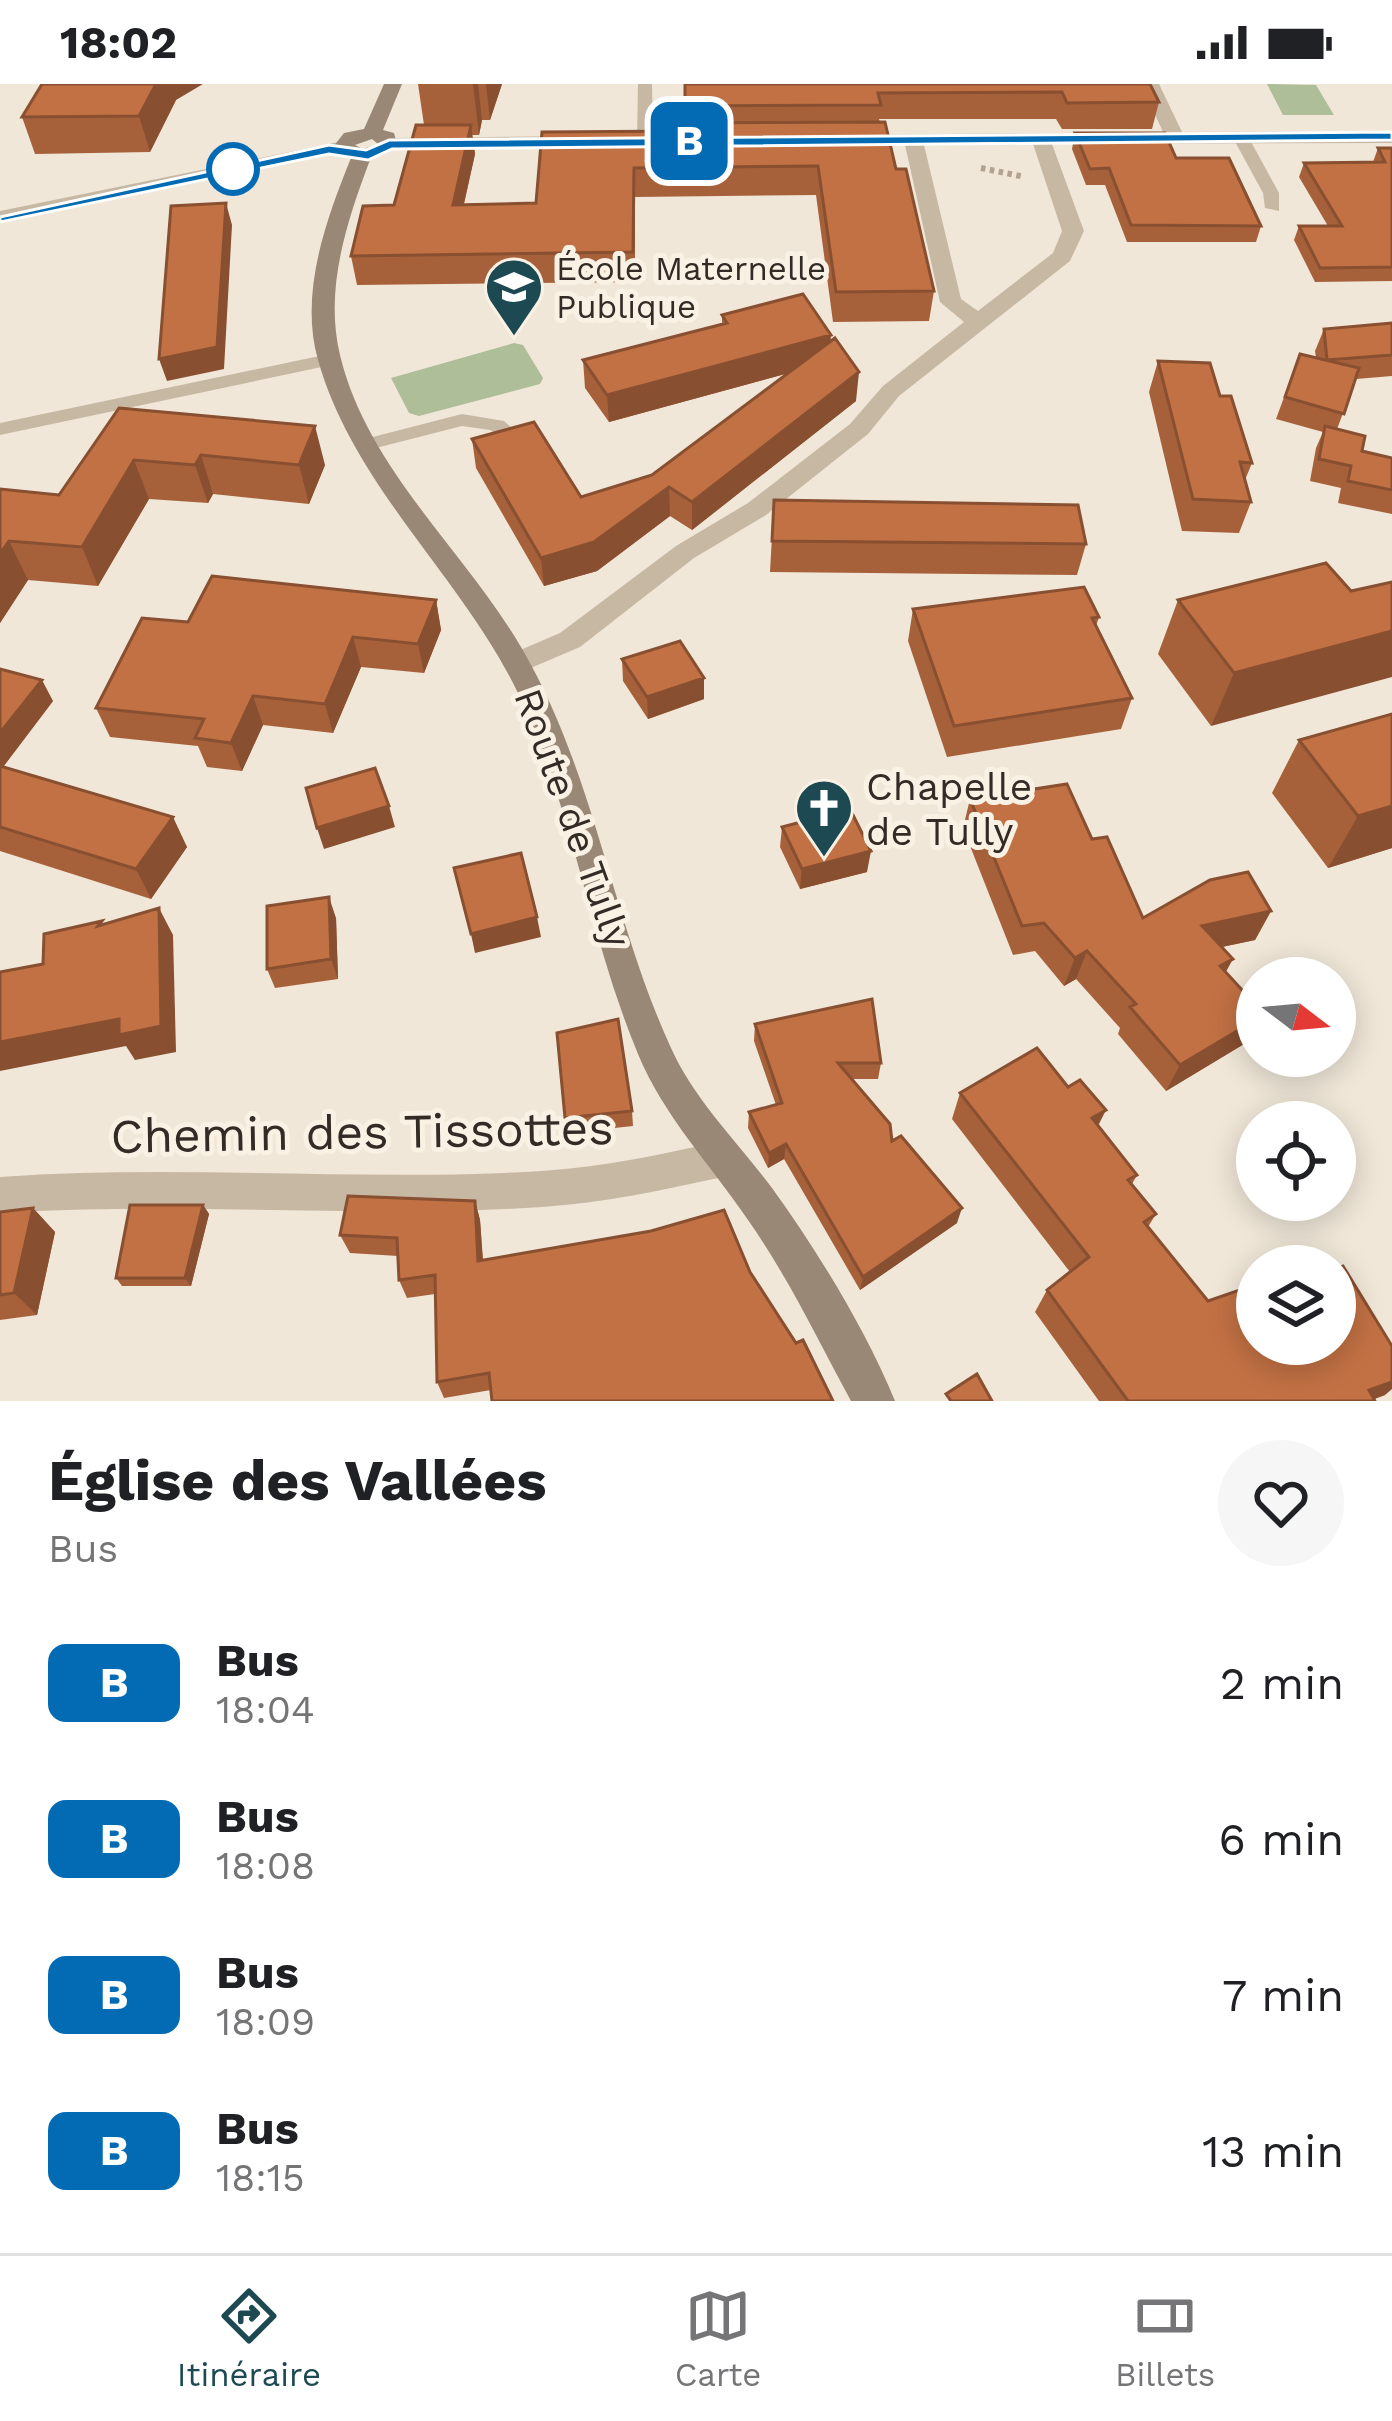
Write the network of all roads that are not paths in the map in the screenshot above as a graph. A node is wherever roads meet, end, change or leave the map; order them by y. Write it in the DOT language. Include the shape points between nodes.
graph roads {
  1 [pos="393,84"];
  2 [pos="645,84"];
  3 [pos="1150,84"];
  4 [pos="1392,137"];
  5 [pos="1241,138"];
  6 [pos="381,139"];
  7 [pos="913,139"];
  8 [pos="1175,139"];
  9 [pos="822,140"];
  10 [pos="1041,140"];
  11 [pos="622,141"];
  12 [pos="655,141"];
  13 [pos="599,142"];
  14 [pos="352,152"];
  15 [pos="284,158"];
  16 [pos="352,182"];
  17 [pos="1273,208"];
  18 [pos="0,218"];
  19 [pos="977,321"];
  20 [pos="329,360"];
  21 [pos="0,429"];
  22 [pos="511,436"];
  23 [pos="368,444"];
  24 [pos="516,663"];
  25 [pos="723,1159"];
  26 [pos="0,1195"];
  27 [pos="874,1401"];
  1 -- 6 [label="street"];
  2 -- 12 [label="lane"];
  3 -- 8 [label="street"];
  4 -- 5 [label="street"];
  5 -- 8 [label="street"];
  5 -- 17 [label="lane"];
  6 -- 13 [label="street"];
  6 -- 14 [label="street"];
  7 -- 9 [label="street"];
  7 -- 10 [label="street"];
  7 -- 19 [label="street" via="951,302"];
  8 -- 10 [label="street"];
  10 -- 19 [label="street" via="1073,231 1062,256"];
  11 -- 12 [label="street"];
  14 -- 15 [label="street"];
  14 -- 16 [label="street, Route de Tully"];
  15 -- 16 [label="street" via="336,168"];
  15 -- 18 [label="street"];
  16 -- 20 [label="street, Route de Tully" via="327,273"];
  19 -- 24 [label="street" via="757,509 570,640"];
  20 -- 21 [label="lane"];
  20 -- 23 [label="street, Route de Tully"];
  22 -- 23 [label="lane" via="498,425 466,420"];
  23 -- 24 [label="street, Route de Tully"];
  24 -- 25 [label="street, Route de Tully" via="564,771 655,1052"];
  25 -- 26 [label="street, Chemin des Tissottes" via="645,1179 548,1190 158,1184"];
  25 -- 27 [label="street, Route de Tully" via="762,1207"];
}
